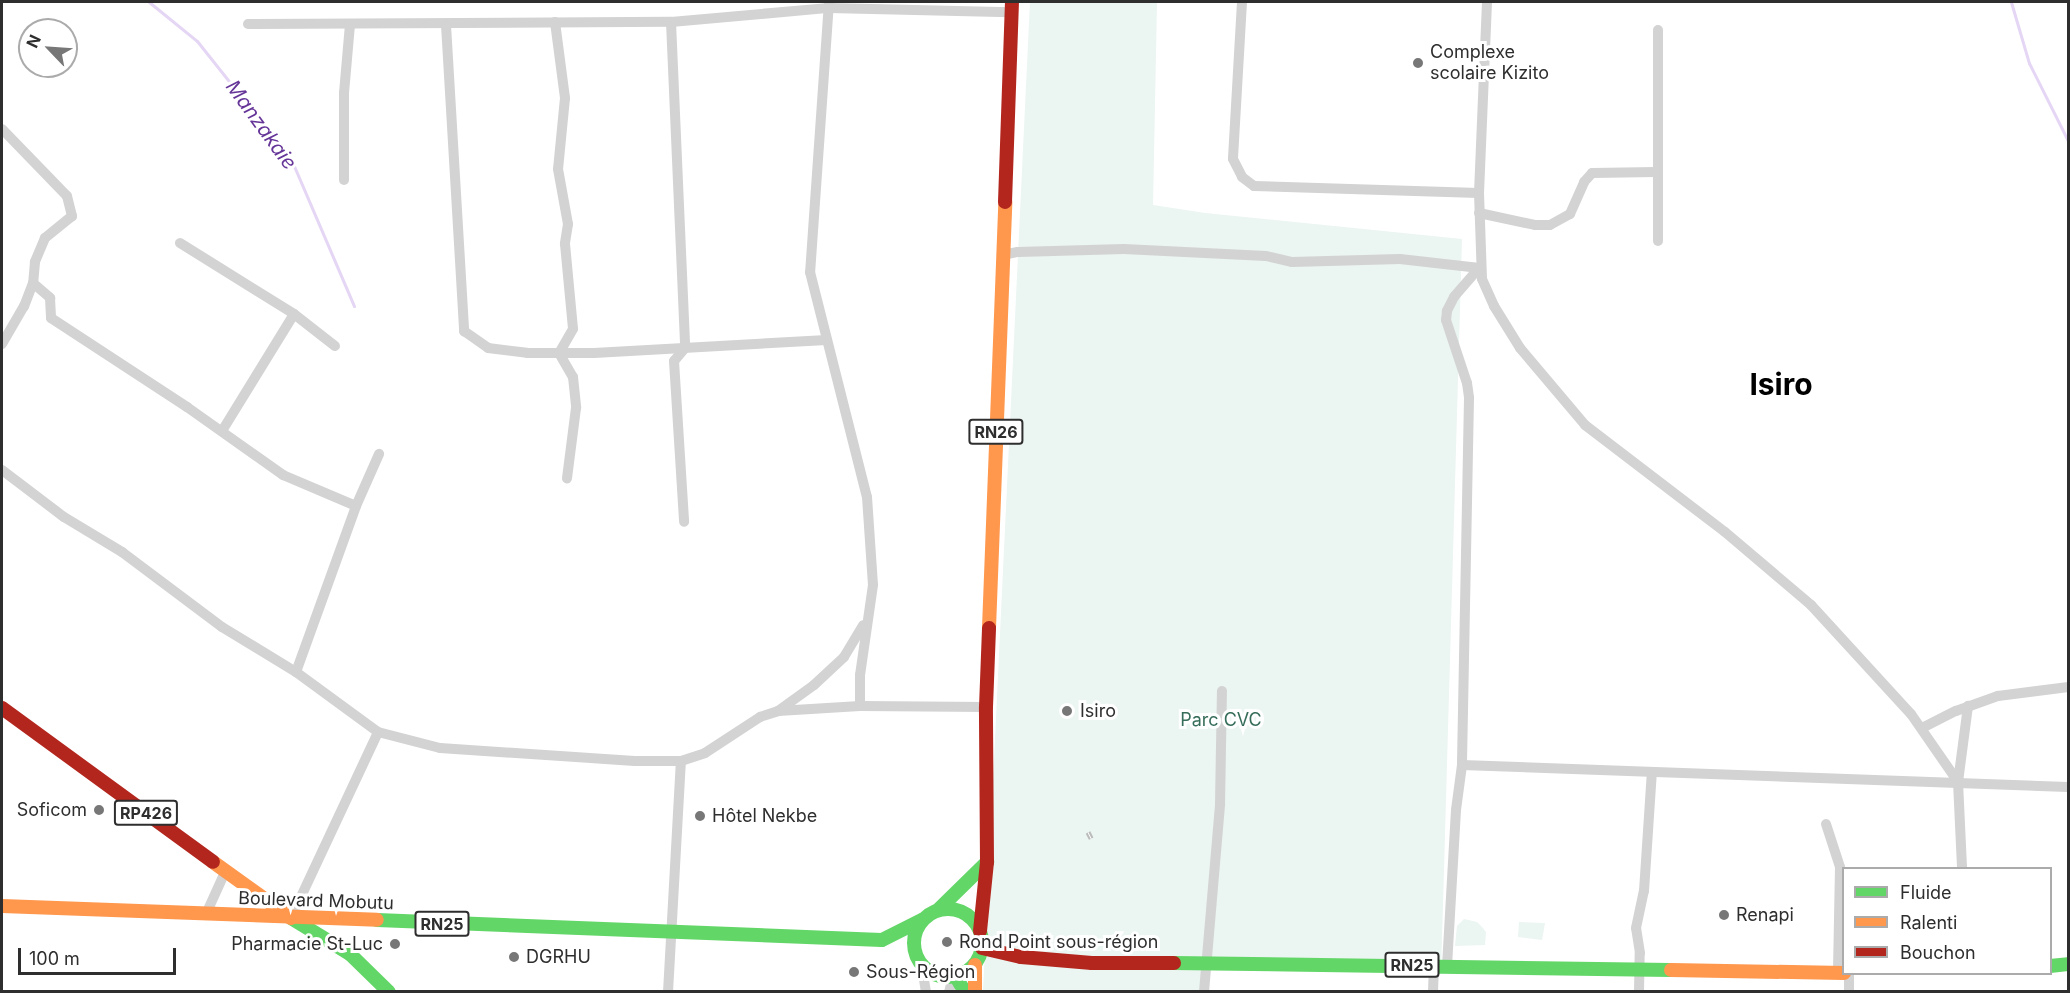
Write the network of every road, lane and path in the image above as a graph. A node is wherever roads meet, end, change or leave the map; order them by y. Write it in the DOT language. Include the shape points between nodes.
graph roads {
  1 [pos="1242,2"];
  2 [pos="1487,2"];
  3 [pos="829,5"];
  4 [pos="1012,7"];
  5 [pos="555,22"];
  6 [pos="671,22"];
  7 [pos="248,24"];
  8 [pos="350,24"];
  9 [pos="446,25"];
  10 [pos="1658,30"];
  11 [pos="2,129"];
  12 [pos="1656,172"];
  13 [pos="344,180"];
  14 [pos="1479,194"];
  15 [pos="1479,213"];
  16 [pos="1658,241"];
  17 [pos="180,243"];
  18 [pos="1002,255"];
  19 [pos="1479,268"];
  20 [pos="33,283"];
  21 [pos="294,314"];
  22 [pos="827,340"];
  23 [pos="2,344"];
  24 [pos="336,346"];
  25 [pos="685,348"];
  26 [pos="559,353"];
  27 [pos="222,430"];
  28 [pos="379,454"];
  29 [pos="2,470"];
  30 [pos="567,478"];
  31 [pos="356,506"];
  32 [pos="684,522"];
  33 [pos="866,620"];
  34 [pos="296,672"];
  35 [pos="2068,687"];
  36 [pos="1222,691"];
  37 [pos="860,706"];
  38 [pos="1968,706"];
  39 [pos="986,707"];
  40 [pos="2,708"];
  41 [pos="778,711"];
  42 [pos="1922,728"];
  43 [pos="378,732"];
  44 [pos="681,761"];
  45 [pos="1462,765"];
  46 [pos="1652,772"];
  47 [pos="1958,782"];
  48 [pos="2068,787"];
  49 [pos="1826,824"];
  50 [pos="987,862"];
  51 [pos="1962,867"];
  52 [pos="226,870"];
  53 [pos="2,906"];
  54 [pos="938,910"];
  55 [pos="206,914"];
  56 [pos="291,918"];
  57 [pos="922,920"];
  58 [pos="1842,920"];
  59 [pos="980,931"];
  60 [pos="670,933"];
  61 [pos="882,940"];
  62 [pos="982,948"];
  63 [pos="1205,963"];
  64 [pos="920,964"];
  65 [pos="2068,964"];
  66 [pos="975,965"];
  67 [pos="1441,965"];
  68 [pos="2052,966"];
  69 [pos="1640,968"];
  70 [pos="1842,973"];
  71 [pos="1845,975"];
  72 [pos="952,982"];
  73 [pos="389,992"];
  74 [pos="668,992"];
  75 [pos="926,992"];
  76 [pos="965,992"];
  77 [pos="975,992"];
  78 [pos="1204,992"];
  79 [pos="1433,992"];
  80 [pos="1639,992"];
  81 [pos="1849,992"];
  1 -- 14 [label="street" via="1233,159 1242,177 1254,186"];
  2 -- 14 [label="street"];
  3 -- 4 [label="street"];
  3 -- 6 [label="street"];
  3 -- 22 [label="street" via="810,272"];
  4 -- 18 [label="main road, RN26"];
  5 -- 6 [label="street"];
  5 -- 9 [label="street"];
  5 -- 26 [label="street" via="565,98 558,169 568,224 565,244 573,328"];
  6 -- 25 [label="street"];
  7 -- 8 [label="street"];
  8 -- 9 [label="street"];
  8 -- 13 [label="street" via="344,93"];
  9 -- 26 [label="street" via="464,331 488,348"];
  10 -- 12 [label="street"];
  11 -- 20 [label="street" via="67,196 70,204 72,216 45,238 35,262"];
  12 -- 15 [label="street" via="1592,174 1584,182 1570,214 1550,225"];
  12 -- 16 [label="street"];
  14 -- 15 [label="street"];
  15 -- 19 [label="street"];
  17 -- 21 [label="street"];
  18 -- 19 [label="street" via="1124,249 1266,256 1292,262 1400,259"];
  18 -- 39 [label="main road, RN26"];
  19 -- 42 [label="street" via="1486,293 1510,333 1580,420 1725,532 1811,605"];
  19 -- 45 [label="street" via="1454,297 1446,320 1469,398"];
  20 -- 23 [label="street"];
  20 -- 27 [label="street" via="50,298 51,318"];
  21 -- 24 [label="street"];
  21 -- 27 [label="street"];
  22 -- 25 [label="street"];
  22 -- 33 [label="street" via="867,497 873,585"];
  25 -- 26 [label="street"];
  25 -- 32 [label="street" via="674,362"];
  26 -- 30 [label="street" via="573,377 576,408"];
  27 -- 31 [label="street" via="283,475"];
  28 -- 31 [label="street"];
  29 -- 34 [label="street" via="222,627"];
  31 -- 34 [label="street"];
  33 -- 37 [label="street"];
  33 -- 41 [label="street" via="844,657"];
  34 -- 43 [label="street"];
  35 -- 38 [label="street" via="1998,696"];
  36 -- 63 [label="street" via="1220,804"];
  37 -- 39 [label="street"];
  37 -- 41 [label="street"];
  38 -- 42 [label="street"];
  38 -- 47 [label="street"];
  39 -- 50 [label="main road, RN26"];
  40 -- 52 [label="main road, RP426"];
  41 -- 44 [label="street" via="760,717 705,753"];
  42 -- 47 [label="street"];
  43 -- 44 [label="street" via="440,748"];
  43 -- 56 [label="street"];
  44 -- 60 [label="street"];
  45 -- 46 [label="street"];
  45 -- 67 [label="street"];
  46 -- 47 [label="street"];
  46 -- 69 [label="street" via="1644,891 1636,928"];
  47 -- 48 [label="street"];
  47 -- 51 [label="street"];
  49 -- 58 [label="street" via="1840,867"];
  50 -- 54 [label="main road"];
  50 -- 59 [label="main road, RN26"];
  52 -- 55 [label="street"];
  52 -- 56 [label="main road, RP426"];
  53 -- 55 [label="main road, Boulevard Mobutu / RN25"];
  54 -- 57 [label="main road, RN25"];
  54 -- 59 [label="main road" via="963,912"];
  55 -- 56 [label="main road, Boulevard Mobutu / RN25"];
  56 -- 60 [label="main road, Boulevard Mobutu / RN25"];
  56 -- 73 [label="main road" via="350,954"];
  57 -- 61 [label="main road, RN25"];
  57 -- 64 [label="main road" via="913,944"];
  59 -- 62 [label="main road"];
  60 -- 61 [label="main road, Boulevard Mobutu / RN25"];
  60 -- 74 [label="street"];
  61 -- 64 [label="main road, RN25"];
  62 -- 63 [label="main road, RN25" via="1021,957 1092,963"];
  62 -- 66 [label="main road"];
  63 -- 67 [label="main road, RN25"];
  63 -- 78 [label="street"];
  64 -- 72 [label="main road, RN25"];
  64 -- 75 [label="street"];
  65 -- 68 [label="main road"];
  66 -- 72 [label="main road"];
  66 -- 77 [label="main road"];
  67 -- 69 [label="main road, RN25"];
  67 -- 79 [label="street"];
  69 -- 70 [label="main road, RN25"];
  69 -- 80 [label="street"];
  71 -- 81 [label="street"];
  72 -- 76 [label="main road"];
}
